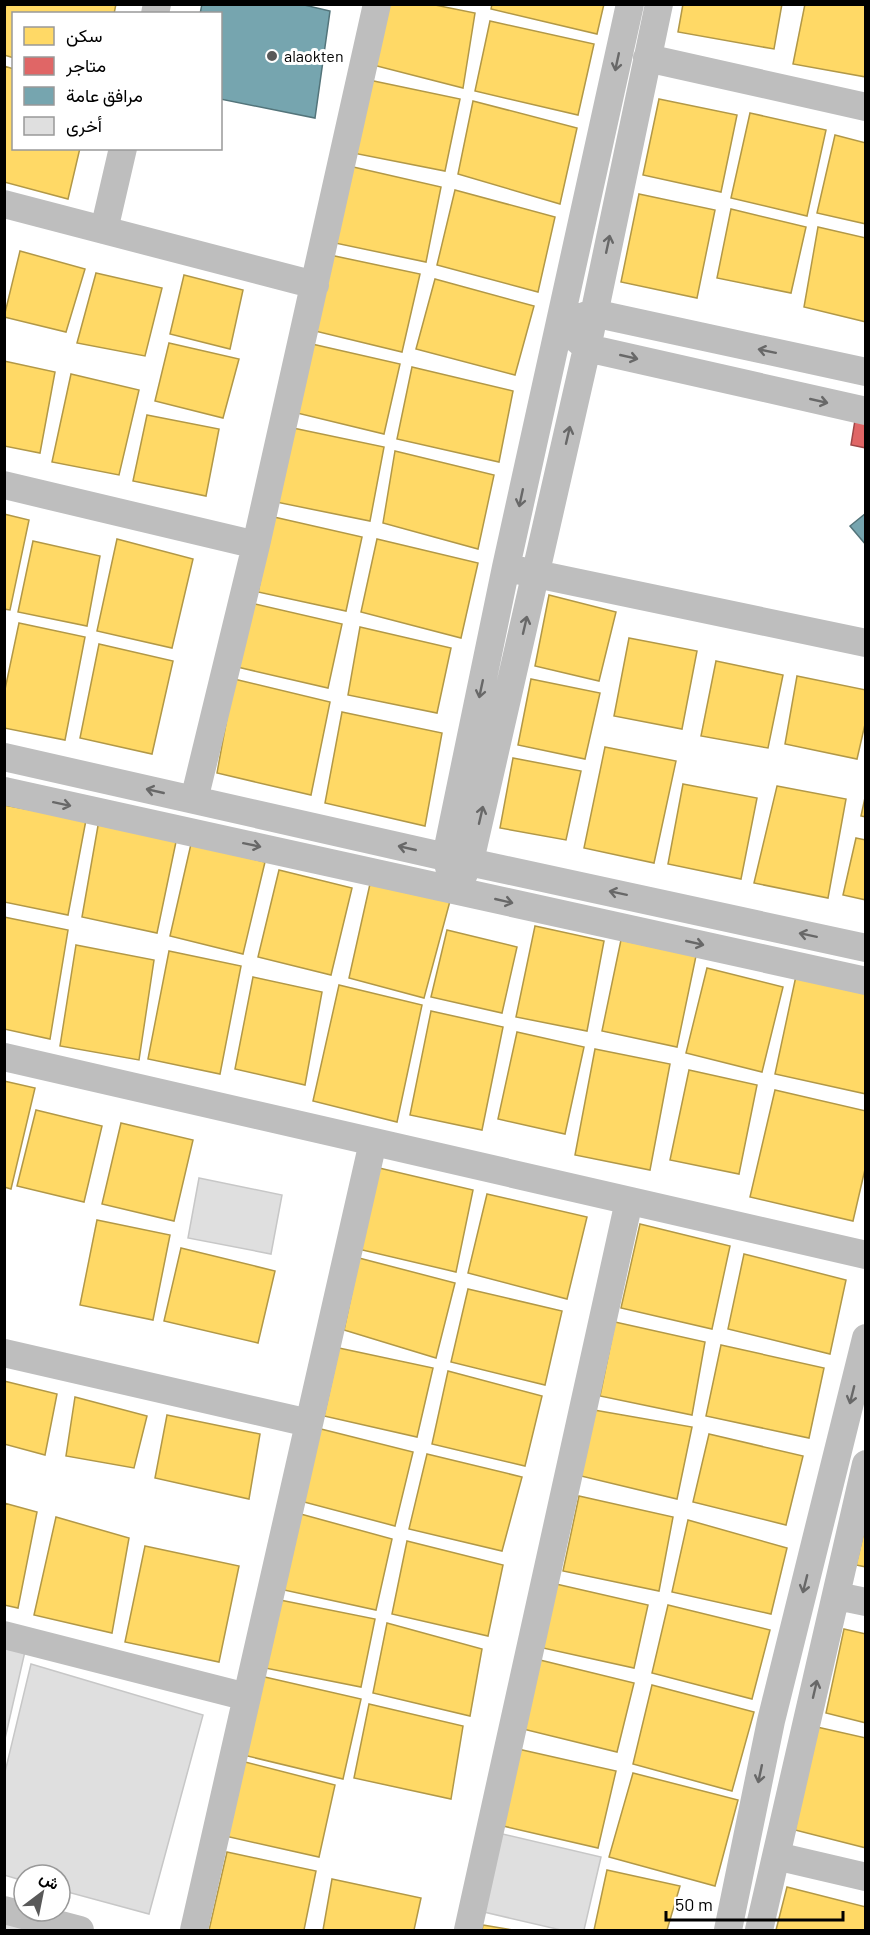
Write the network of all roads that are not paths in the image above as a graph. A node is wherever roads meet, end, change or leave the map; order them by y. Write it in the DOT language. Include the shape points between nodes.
graph roads {
  1 [pos="377,4"];
  2 [pos="630,4"];
  3 [pos="659,4"];
  4 [pos="647,58"];
  5 [pos="866,107"];
  6 [pos="123,150"];
  7 [pos="4,204"];
  8 [pos="104,230"];
  9 [pos="315,285"];
  10 [pos="593,313"];
  11 [pos="559,324"];
  12 [pos="588,348"];
  13 [pos="866,372"];
  14 [pos="866,411"];
  15 [pos="4,485"];
  16 [pos="256,545"];
  17 [pos="506,567"];
  18 [pos="536,575"];
  19 [pos="866,643"];
  20 [pos="4,757"];
  21 [pos="4,791"];
  22 [pos="194,800"];
  23 [pos="458,859"];
  24 [pos="456,890"];
  25 [pos="866,948"];
  26 [pos="866,981"];
  27 [pos="4,1057"];
  28 [pos="373,1142"];
  29 [pos="628,1201"];
  30 [pos="866,1255"];
  31 [pos="866,1338"];
  32 [pos="4,1353"];
  33 [pos="309,1423"];
  34 [pos="866,1464"];
  35 [pos="837,1596"];
  36 [pos="866,1602"];
  37 [pos="4,1635"];
  38 [pos="247,1697"];
  39 [pos="771,1721"];
  40 [pos="807,1726"];
  41 [pos="776,1856"];
  42 [pos="866,1877"];
  43 [pos="4,1910"];
  44 [pos="80,1930"];
  45 [pos="194,1930"];
  46 [pos="468,1930"];
  47 [pos="728,1930"];
  48 [pos="759,1930"];
  1 -- 9 [label="street"];
  2 -- 11 [label="street, one-way"];
  3 -- 4 [label="street"];
  4 -- 5 [label="street"];
  10 -- 4 [label="street, one-way"];
  6 -- 8 [label="street"];
  7 -- 8 [label="street"];
  8 -- 9 [label="street"];
  9 -- 16 [label="street"];
  10 -- 11 [label="street"];
  10 -- 12 [label="street"];
  13 -- 10 [label="street, one-way"];
  11 -- 12 [label="street"];
  11 -- 17 [label="street, one-way"];
  12 -- 14 [label="street, one-way"];
  18 -- 12 [label="street, one-way"];
  15 -- 16 [label="street"];
  16 -- 22 [label="street"];
  17 -- 18 [label="street"];
  17 -- 23 [label="street, one-way"];
  18 -- 19 [label="street"];
  23 -- 18 [label="street, one-way"];
  22 -- 20 [label="street, one-way"];
  21 -- 24 [label="street, one-way"];
  23 -- 22 [label="street, one-way"];
  23 -- 24 [label="street"];
  25 -- 23 [label="street, one-way"];
  24 -- 26 [label="street, one-way"];
  27 -- 28 [label="street"];
  28 -- 29 [label="street"];
  28 -- 33 [label="street"];
  29 -- 30 [label="street"];
  29 -- 46 [label="street"];
  31 -- 39 [label="street, one-way"];
  32 -- 33 [label="street"];
  33 -- 38 [label="street"];
  34 -- 35 [label="street"];
  35 -- 36 [label="street"];
  40 -- 35 [label="street, one-way"];
  37 -- 38 [label="street"];
  38 -- 45 [label="street"];
  39 -- 40 [label="street"];
  39 -- 47 [label="street, one-way"];
  40 -- 41 [label="street"];
  41 -- 42 [label="street"];
  41 -- 48 [label="street"];
  43 -- 44 [label="street"];
}
